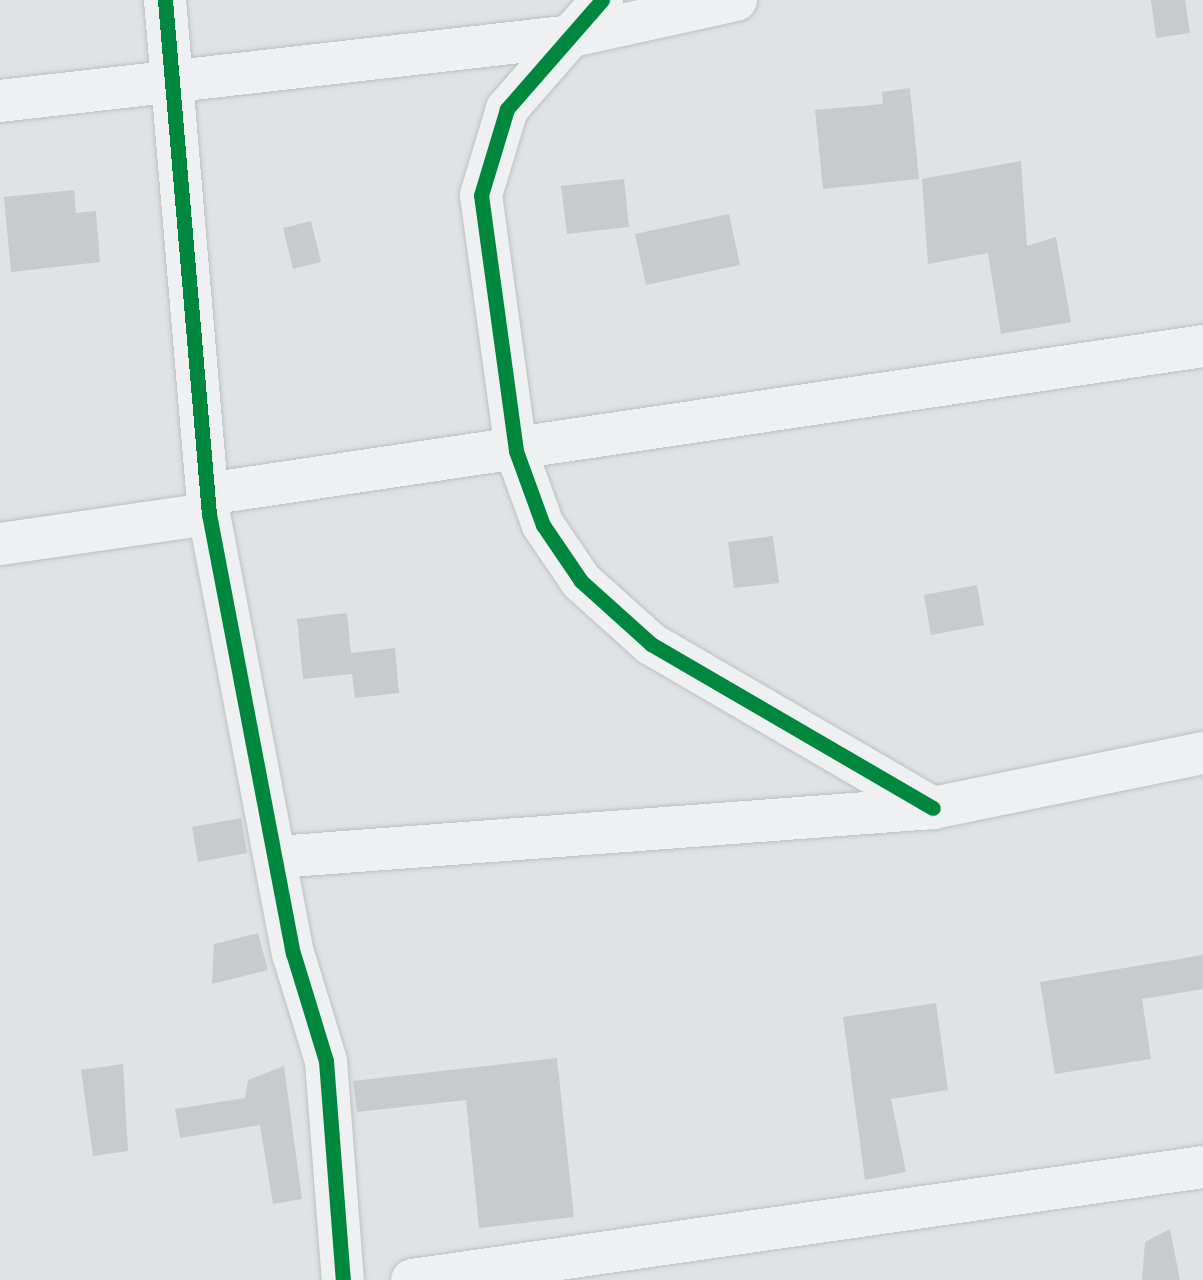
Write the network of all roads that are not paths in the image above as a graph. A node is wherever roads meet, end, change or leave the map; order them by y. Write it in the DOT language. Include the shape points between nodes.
graph roads {
  1 [pos="165,0"];
  2 [pos="602,0"];
  3 [pos="736,0"];
  4 [pos="572,36"];
  5 [pos="173,82"];
  6 [pos="0,101"];
  7 [pos="1203,346"];
  8 [pos="516,451"];
  9 [pos="208,504"];
  10 [pos="0,544"];
  11 [pos="1203,753"];
  12 [pos="934,808"];
  13 [pos="278,856"];
  14 [pos="1203,1168"];
  15 [pos="342,1280"];
  16 [pos="412,1280"];
  1 -- 5 [label="street"];
  2 -- 4 [label="street"];
  3 -- 4 [label="street"];
  4 -- 5 [label="street"];
  4 -- 8 [label="street" via="506,109 480,195"];
  5 -- 6 [label="street"];
  5 -- 9 [label="street"];
  7 -- 8 [label="street"];
  8 -- 9 [label="street"];
  8 -- 12 [label="street" via="542,525 580,581 651,644"];
  9 -- 10 [label="street"];
  9 -- 13 [label="street"];
  11 -- 12 [label="street"];
  12 -- 13 [label="street"];
  13 -- 15 [label="street" via="334,1105"];
  14 -- 16 [label="street"];
}
